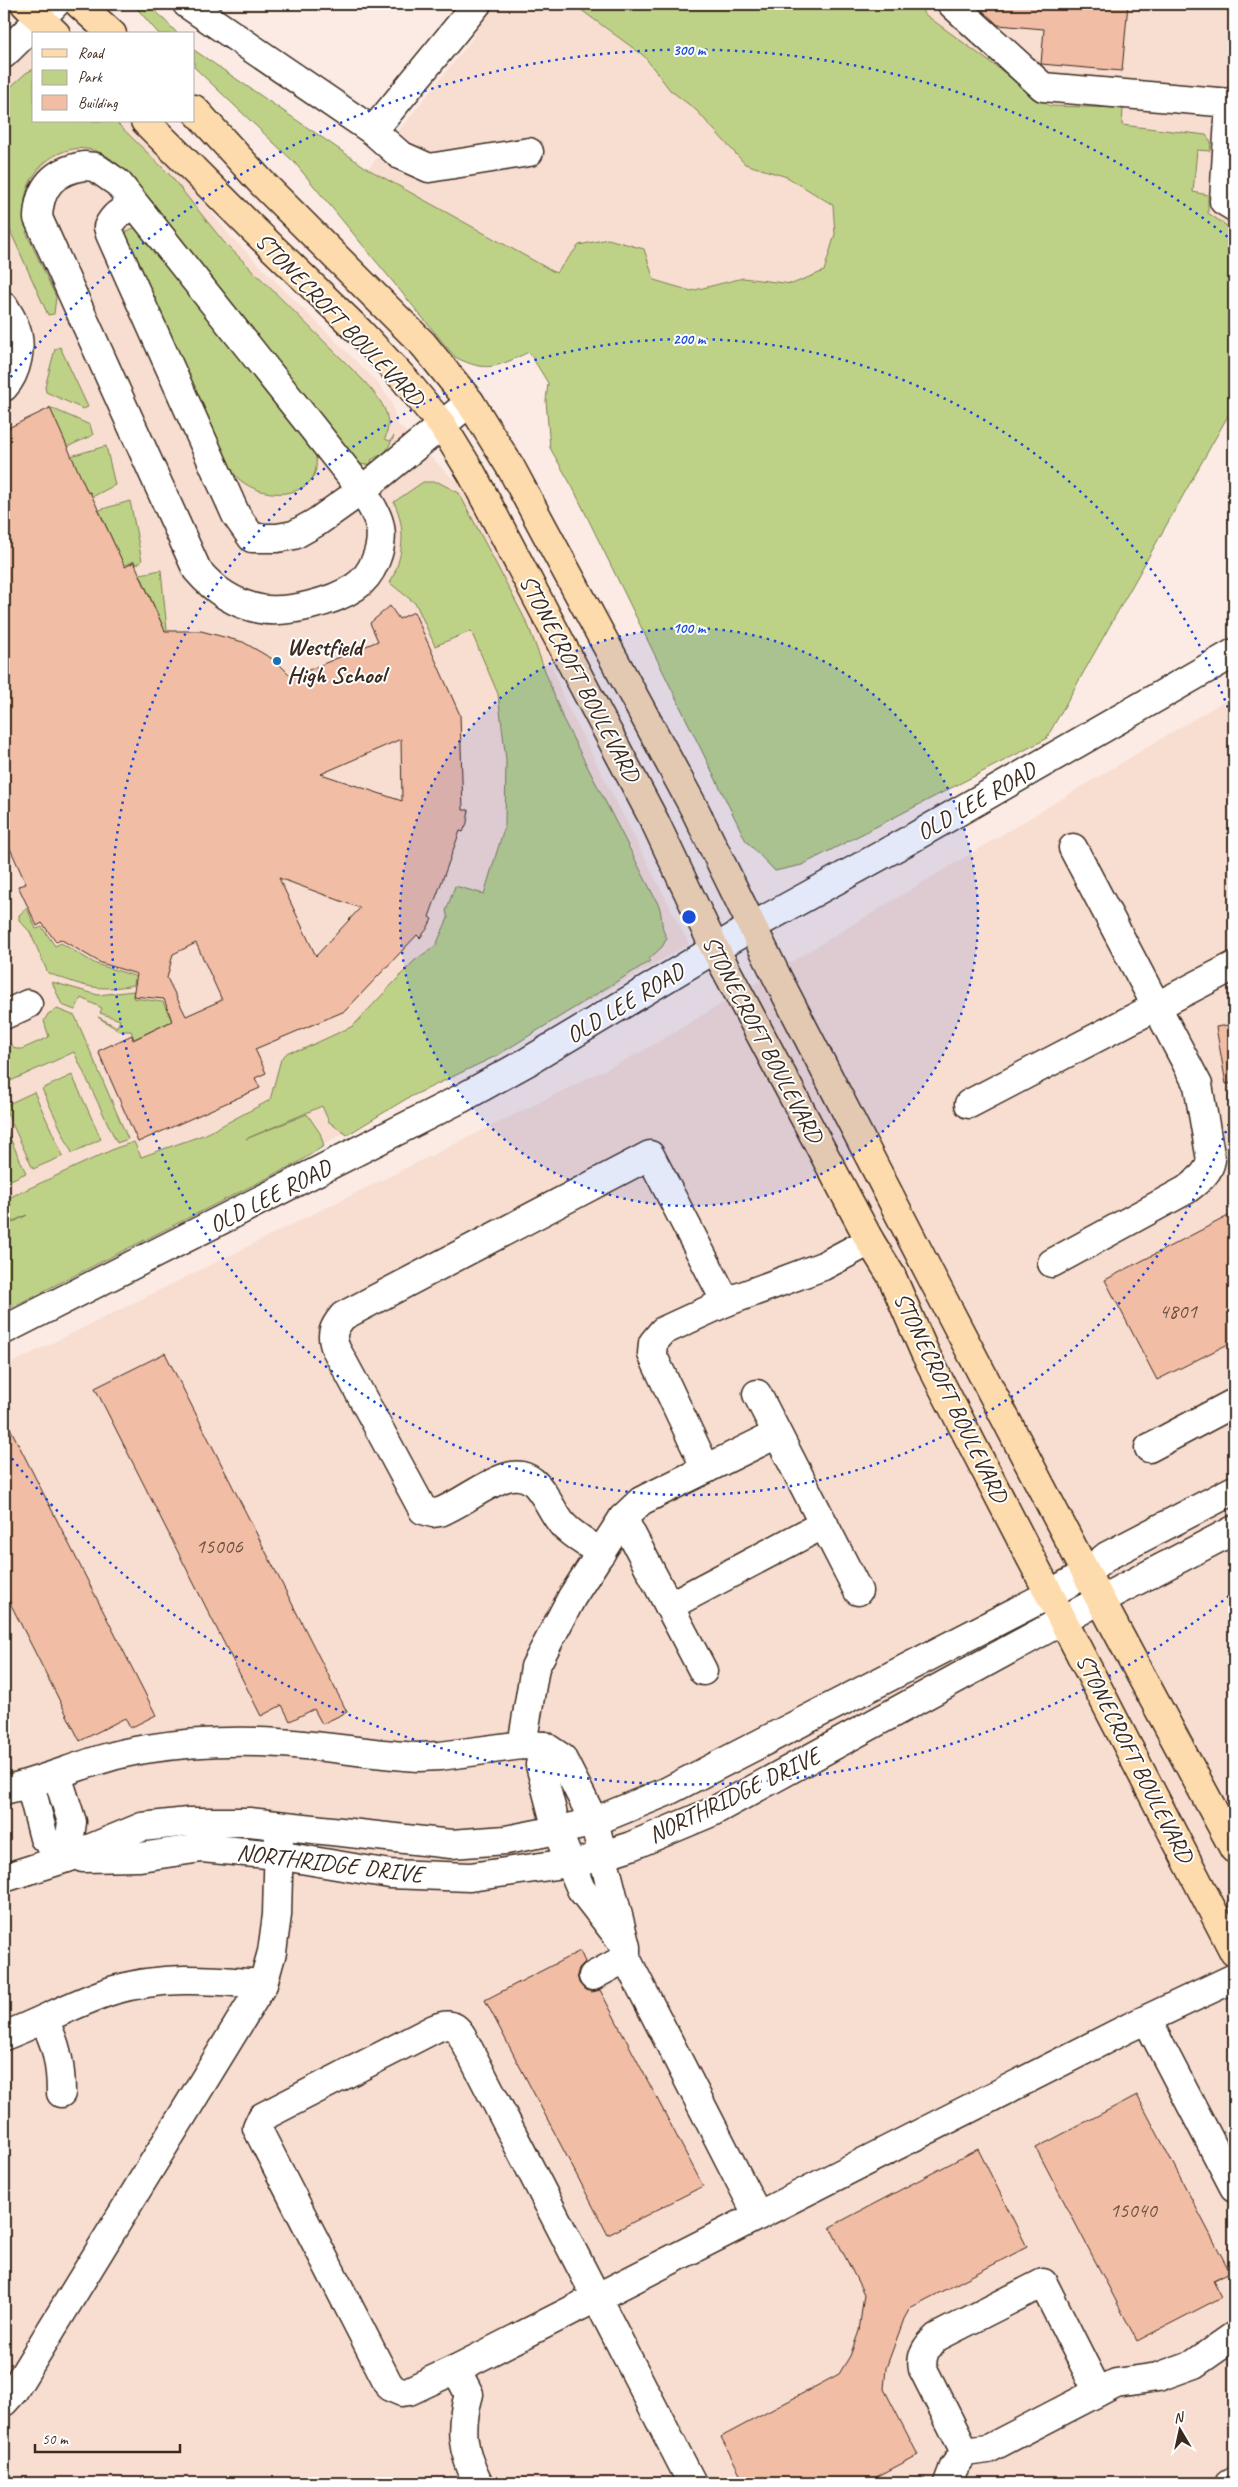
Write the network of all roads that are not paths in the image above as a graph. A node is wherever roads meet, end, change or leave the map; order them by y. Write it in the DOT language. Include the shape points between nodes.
graph roads {
  1 [pos="79,4"];
  2 [pos="187,4"];
  3 [pos="477,4"];
  4 [pos="952,4"];
  5 [pos="44,15"];
  6 [pos="110,32"];
  7 [pos="4,54"];
  8 [pos="195,111"];
  9 [pos="146,122"];
  10 [pos="372,131"];
  11 [pos="529,152"];
  12 [pos="1234,208"];
  13 [pos="141,212"];
  14 [pos="4,306"];
  15 [pos="4,387"];
  16 [pos="470,402"];
  17 [pos="442,425"];
  18 [pos="362,490"];
  19 [pos="1234,653"];
  20 [pos="1073,848"];
  21 [pos="753,926"];
  22 [pos="715,950"];
  23 [pos="1234,966"];
  24 [pos="28,1004"];
  25 [pos="1156,1007"];
  26 [pos="4,1015"];
  27 [pos="969,1104"];
  28 [pos="870,1241"];
  29 [pos="1052,1263"];
  30 [pos="726,1302"];
  31 [pos="4,1330"];
  32 [pos="757,1394"];
  33 [pos="1234,1403"];
  34 [pos="777,1434"];
  35 [pos="1149,1448"];
  36 [pos="706,1469"];
  37 [pos="1234,1490"];
  38 [pos="622,1518"];
  39 [pos="824,1524"];
  40 [pos="1234,1530"];
  41 [pos="600,1552"];
  42 [pos="1086,1574"];
  43 [pos="858,1591"];
  44 [pos="1050,1594"];
  45 [pos="1100,1600"];
  46 [pos="669,1606"];
  47 [pos="1064,1620"];
  48 [pos="703,1671"];
  49 [pos="533,1745"];
  50 [pos="56,1775"];
  51 [pos="30,1784"];
  52 [pos="4,1790"];
  53 [pos="594,1821"];
  54 [pos="280,1825"];
  55 [pos="557,1830"];
  56 [pos="1234,1849"];
  57 [pos="604,1854"];
  58 [pos="277,1855"];
  59 [pos="67,1858"];
  60 [pos="570,1863"];
  61 [pos="4,1878"];
  62 [pos="626,1952"];
  63 [pos="1234,1952"];
  64 [pos="593,1976"];
  65 [pos="1234,1978"];
  66 [pos="263,1984"];
  67 [pos="43,2020"];
  68 [pos="1147,2020"];
  69 [pos="4,2036"];
  70 [pos="62,2093"];
  71 [pos="1234,2188"];
  72 [pos="758,2216"];
  73 [pos="597,2297"];
  74 [pos="1234,2336"];
  75 [pos="456,2369"];
  76 [pos="1098,2392"];
  77 [pos="4,2402"];
  78 [pos="965,2452"];
  79 [pos="1234,2481"];
  80 [pos="478,2483"];
  81 [pos="692,2483"];
  82 [pos="948,2483"];
  83 [pos="1230,2483"];
  1 -- 6 [label="main road"];
  2 -- 10 [label="street"];
  3 -- 10 [label="street"];
  4 -- 12 [label="street" via="1043,87 1230,104 1224,201"];
  5 -- 7 [label="street"];
  8 -- 16 [label="main road, STONECROFT BOULEVARD" via="422,344"];
  9 -- 17 [label="main road, STONECROFT BOULEVARD" via="360,332 406,380"];
  10 -- 11 [label="street" via="400,155 429,168"];
  13 -- 18 [label="street"];
  13 -- 18 [label="street" via="133,207 119,213 108,227 110,234 245,530 252,538 294,535"];
  13 -- 18 [label="street" via="118,183 95,168 84,166 65,171 48,183 41,193 38,218 197,570 231,600 260,609 311,605 354,588 367,577 380,545 380,527"];
  14 -- 15 [label="street" via="16,327 19,342 16,368"];
  16 -- 17 [label="street"];
  16 -- 21 [label="main road, STONECROFT BOULEVARD" via="511,468 694,808"];
  17 -- 18 [label="street"];
  17 -- 22 [label="main road, STONECROFT BOULEVARD" via="472,474 655,822"];
  19 -- 21 [label="street, OLD LEE ROAD"];
  20 -- 25 [label="street"];
  21 -- 22 [label="street, OLD LEE ROAD"];
  21 -- 42 [label="main road, STONECROFT BOULEVARD"];
  22 -- 28 [label="main road, STONECROFT BOULEVARD"];
  22 -- 31 [label="street, OLD LEE ROAD" via="462,1098"];
  23 -- 25 [label="street"];
  24 -- 26 [label="street"];
  25 -- 27 [label="street"];
  25 -- 29 [label="street" via="1198,1085 1211,1160 1209,1168 1186,1190"];
  28 -- 30 [label="street" via="822,1266"];
  28 -- 44 [label="main road, STONECROFT BOULEVARD" via="891,1275 925,1353"];
  30 -- 36 [label="street" via="664,1331 653,1343 652,1354"];
  30 -- 41 [label="street" via="650,1155 343,1316 334,1327 332,1338 336,1349 423,1510 440,1512 505,1478 519,1475 538,1484 564,1526"];
  32 -- 34 [label="street"];
  33 -- 35 [label="street"];
  34 -- 36 [label="street"];
  34 -- 39 [label="street"];
  36 -- 38 [label="street" via="641,1501"];
  37 -- 42 [label="street, NORTHRIDGE DRIVE" via="1107,1556"];
  38 -- 41 [label="street"];
  38 -- 46 [label="street"];
  39 -- 43 [label="street"];
  39 -- 46 [label="street"];
  40 -- 45 [label="street, NORTHRIDGE DRIVE"];
  41 -- 49 [label="street" via="535,1667"];
  42 -- 44 [label="street, NORTHRIDGE DRIVE"];
  42 -- 45 [label="main road, STONECROFT BOULEVARD"];
  44 -- 47 [label="main road, STONECROFT BOULEVARD"];
  44 -- 53 [label="street, NORTHRIDGE DRIVE" via="666,1792"];
  45 -- 47 [label="street, NORTHRIDGE DRIVE"];
  45 -- 56 [label="main road, STONECROFT BOULEVARD"];
  46 -- 48 [label="street"];
  47 -- 57 [label="street, NORTHRIDGE DRIVE" via="712,1812"];
  47 -- 63 [label="main road, STONECROFT BOULEVARD"];
  49 -- 50 [label="street" via="418,1757 259,1742 194,1743 144,1749"];
  49 -- 53 [label="street" via="562,1758"];
  49 -- 55 [label="street"];
  50 -- 51 [label="street"];
  50 -- 59 [label="street" via="72,1822"];
  51 -- 52 [label="street"];
  51 -- 59 [label="street" via="44,1838"];
  53 -- 55 [label="street, NORTHRIDGE DRIVE"];
  53 -- 57 [label="street"];
  54 -- 55 [label="street, NORTHRIDGE DRIVE" via="451,1844 506,1840"];
  54 -- 58 [label="street"];
  54 -- 59 [label="street, NORTHRIDGE DRIVE" via="188,1822 142,1827"];
  55 -- 60 [label="street"];
  57 -- 60 [label="street, NORTHRIDGE DRIVE"];
  57 -- 62 [label="street"];
  58 -- 59 [label="street, NORTHRIDGE DRIVE" via="202,1848 140,1857"];
  58 -- 60 [label="street, NORTHRIDGE DRIVE" via="390,1874 470,1877"];
  58 -- 66 [label="street" via="277,1916"];
  59 -- 61 [label="street, NORTHRIDGE DRIVE"];
  60 -- 62 [label="street" via="581,1890"];
  62 -- 64 [label="street"];
  62 -- 72 [label="street"];
  65 -- 68 [label="street"];
  66 -- 67 [label="street" via="193,1978 151,1982 114,1990"];
  66 -- 77 [label="street"];
  67 -- 69 [label="street"];
  67 -- 70 [label="street" via="51,2033 58,2058"];
  68 -- 71 [label="street"];
  68 -- 72 [label="street"];
  72 -- 73 [label="street"];
  73 -- 75 [label="street"];
  73 -- 75 [label="street" via="462,2036 453,2026 434,2029 262,2117 257,2124 259,2133 390,2387 409,2391"];
  73 -- 81 [label="street"];
  74 -- 76 [label="street" via="1194,2364 1158,2377 1116,2383"];
  75 -- 80 [label="street" via="469,2394 464,2413 463,2443"];
  76 -- 78 [label="street" via="988,2449"];
  76 -- 78 [label="street" via="1043,2283 937,2337 925,2351 921,2360 923,2369"];
  78 -- 82 [label="street"];
  79 -- 83 [label="street"];
}
